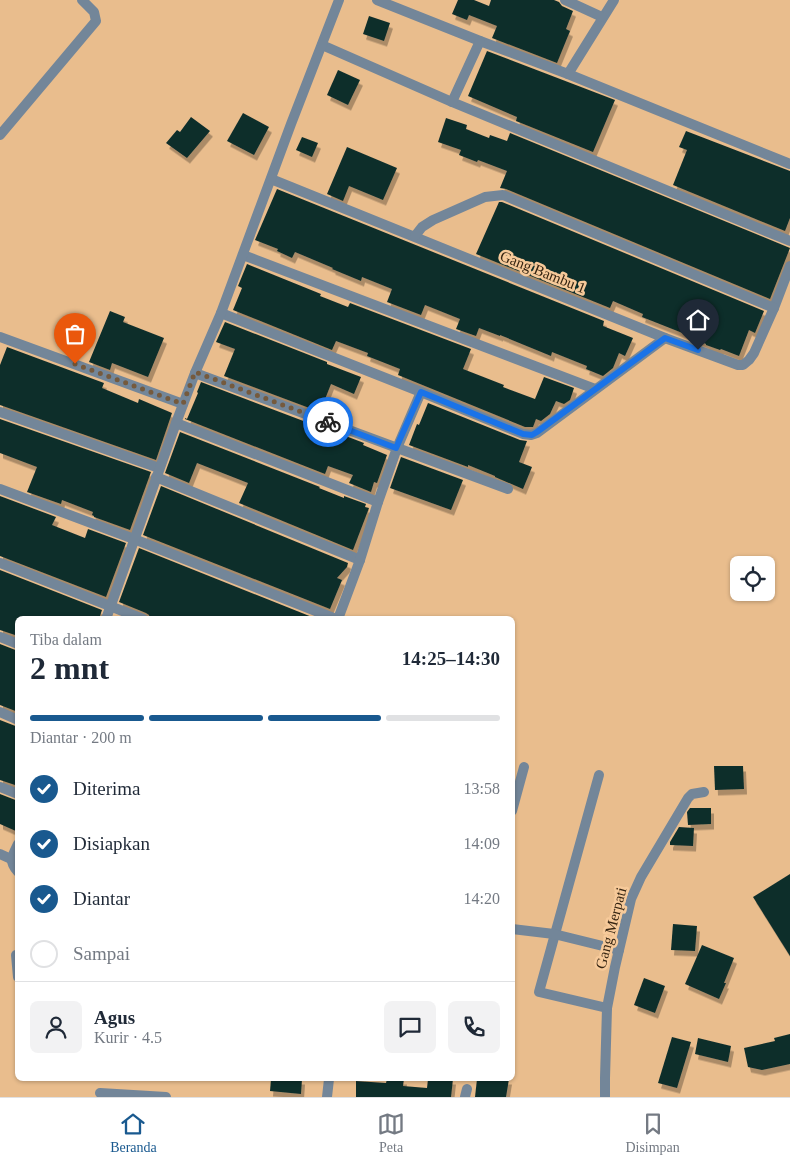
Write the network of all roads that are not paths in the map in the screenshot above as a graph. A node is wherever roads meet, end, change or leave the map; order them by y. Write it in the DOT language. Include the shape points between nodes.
graph roads {
  1 [pos="82,0"];
  2 [pos="339,0"];
  3 [pos="377,0"];
  4 [pos="565,0"];
  5 [pos="614,0"];
  6 [pos="602,17"];
  7 [pos="480,41"];
  8 [pos="322,45"];
  9 [pos="568,74"];
  10 [pos="452,102"];
  11 [pos="0,134"];
  12 [pos="790,164"];
  13 [pos="271,179"];
  14 [pos="414,236"];
  15 [pos="790,241"];
  16 [pos="243,255"];
  17 [pos="790,266"];
  18 [pos="774,308"];
  19 [pos="221,313"];
  20 [pos="665,338"];
  21 [pos="1,341"];
  22 [pos="195,372"];
  23 [pos="595,390"];
  24 [pos="421,392"];
  25 [pos="183,404"];
  26 [pos="0,412"];
  27 [pos="176,423"];
  28 [pos="396,448"];
  29 [pos="158,473"];
  30 [pos="0,489"];
  31 [pos="508,490"];
  32 [pos="378,502"];
  33 [pos="134,539"];
  34 [pos="360,560"];
  35 [pos="0,562"];
  36 [pos="111,606"];
  37 [pos="107,616"];
  38 [pos="136,616"];
  39 [pos="329,616"];
  40 [pos="338,616"];
  41 [pos="0,637"];
  42 [pos="15,643"];
  43 [pos="0,712"];
  44 [pos="15,719"];
  45 [pos="524,767"];
  46 [pos="599,775"];
  47 [pos="0,787"];
  48 [pos="704,792"];
  49 [pos="15,793"];
  50 [pos="515,800"];
  51 [pos="15,850"];
  52 [pos="0,854"];
  53 [pos="11,859"];
  54 [pos="15,868"];
  55 [pos="515,929"];
  56 [pos="554,934"];
  57 [pos="619,950"];
  58 [pos="607,1008"];
  59 [pos="329,1081"];
  60 [pos="100,1093"];
  61 [pos="166,1097"];
  62 [pos="328,1097"];
  63 [pos="605,1097"];
  1 -- 11 [label="street" via="94,12 96,21"];
  2 -- 8 [label="street"];
  3 -- 7 [label="street"];
  4 -- 6 [label="street"];
  5 -- 6 [label="street"];
  6 -- 9 [label="street"];
  7 -- 9 [label="street"];
  7 -- 10 [label="street"];
  8 -- 10 [label="street"];
  8 -- 13 [label="street"];
  9 -- 12 [label="street"];
  10 -- 15 [label="street"];
  13 -- 14 [label="street, Gang Bambu 1"];
  13 -- 16 [label="street"];
  14 -- 18 [label="street" via="433,220 485,197 504,194"];
  14 -- 20 [label="street, Gang Bambu 1"];
  16 -- 19 [label="street"];
  16 -- 23 [label="street"];
  17 -- 18 [label="street"];
  18 -- 20 [label="street, Gang Bambu 1" via="754,352 743,365"];
  19 -- 22 [label="street"];
  19 -- 24 [label="street"];
  20 -- 23 [label="street"];
  21 -- 25 [label="street"];
  22 -- 25 [label="street"];
  22 -- 28 [label="street"];
  23 -- 24 [label="street" via="532,435"];
  24 -- 28 [label="street"];
  25 -- 27 [label="street"];
  26 -- 29 [label="street"];
  27 -- 29 [label="street"];
  27 -- 32 [label="street"];
  28 -- 31 [label="street"];
  28 -- 32 [label="street"];
  29 -- 33 [label="street"];
  29 -- 34 [label="street"];
  30 -- 33 [label="street"];
  32 -- 34 [label="street"];
  33 -- 36 [label="street"];
  33 -- 39 [label="street"];
  34 -- 40 [label="street"];
  35 -- 36 [label="street"];
  36 -- 37 [label="street"];
  36 -- 38 [label="street"];
  41 -- 42 [label="street"];
  43 -- 44 [label="street"];
  45 -- 50 [label="street"];
  46 -- 56 [label="street"];
  47 -- 49 [label="street"];
  48 -- 57 [label="street, Gang Merpati" via="688,798 642,877 632,899"];
  51 -- 53 [label="street"];
  52 -- 53 [label="street"];
  53 -- 54 [label="street"];
  55 -- 56 [label="street"];
  56 -- 57 [label="street"];
  56 -- 58 [label="street" via="539,992"];
  57 -- 58 [label="street, Gang Merpati"];
  58 -- 63 [label="street, Gang Merpati"];
  59 -- 62 [label="street"];
  60 -- 61 [label="street"];
}
